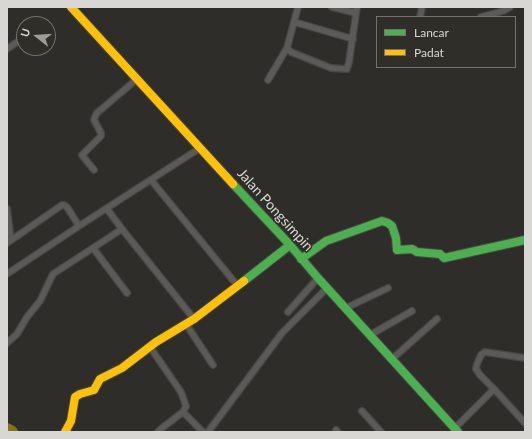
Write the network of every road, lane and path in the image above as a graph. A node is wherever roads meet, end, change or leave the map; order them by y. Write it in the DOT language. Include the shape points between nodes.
graph roads {
  1 [pos="71,7"];
  2 [pos="298,7"];
  3 [pos="332,7"];
  4 [pos="510,7"];
  5 [pos="357,10"];
  6 [pos="485,16"];
  7 [pos="294,22"];
  8 [pos="353,39"];
  9 [pos="16,43"];
  10 [pos="287,48"];
  11 [pos="7,49"];
  12 [pos="137,79"];
  13 [pos="268,80"];
  14 [pos="200,148"];
  15 [pos="94,170"];
  16 [pos="151,180"];
  17 [pos="7,209"];
  18 [pos="106,209"];
  19 [pos="79,226"];
  20 [pos="122,229"];
  21 [pos="525,240"];
  22 [pos="9,242"];
  23 [pos="290,245"];
  24 [pos="93,248"];
  25 [pos="301,259"];
  26 [pos="7,274"];
  27 [pos="318,278"];
  28 [pos="237,285"];
  29 [pos="327,288"];
  30 [pos="388,288"];
  31 [pos="127,293"];
  32 [pos="346,308"];
  33 [pos="412,311"];
  34 [pos="288,312"];
  35 [pos="194,319"];
  36 [pos="437,320"];
  37 [pos="186,324"];
  38 [pos="370,335"];
  39 [pos="7,343"];
  40 [pos="150,347"];
  41 [pos="525,358"];
  42 [pos="392,359"];
  43 [pos="214,365"];
  44 [pos="494,389"];
  45 [pos="362,411"];
  46 [pos="183,412"];
  47 [pos="525,423"];
  48 [pos="457,430"];
  49 [pos="65,432"];
  50 [pos="158,432"];
  51 [pos="203,432"];
  52 [pos="208,432"];
  53 [pos="381,432"];
  1 -- 12 [label="main road, Jalan Pongsimpin"];
  2 -- 7 [label="street"];
  3 -- 5 [label="street"];
  4 -- 6 [label="street"];
  5 -- 8 [label="street"];
  7 -- 8 [label="street"];
  7 -- 10 [label="street"];
  8 -- 10 [label="street" via="347,69 331,68"];
  9 -- 11 [label="street"];
  10 -- 13 [label="street"];
  12 -- 14 [label="main road, Jalan Pongsimpin"];
  12 -- 15 [label="street" via="95,116 94,120 101,136 82,155"];
  14 -- 16 [label="street"];
  14 -- 23 [label="main road, Jalan Pongsimpin"];
  16 -- 18 [label="street"];
  16 -- 28 [label="street"];
  17 -- 22 [label="street"];
  18 -- 19 [label="street"];
  18 -- 20 [label="street"];
  19 -- 22 [label="street" via="63,205"];
  19 -- 26 [label="street"];
  20 -- 24 [label="street"];
  20 -- 35 [label="street"];
  21 -- 25 [label="main road" via="444,258 440,254 417,252 412,248 397,250 392,226 382,221 326,241"];
  23 -- 25 [label="main road, Jalan Pongsimpin"];
  23 -- 28 [label="main road"];
  24 -- 31 [label="street"];
  24 -- 39 [label="street" via="53,274 40,301 17,334"];
  25 -- 27 [label="main road, Jalan Pongsimpin"];
  27 -- 29 [label="main road, Jalan Pongsimpin"];
  27 -- 34 [label="street"];
  28 -- 35 [label="main road"];
  29 -- 32 [label="main road, Jalan Pongsimpin"];
  29 -- 52 [label="street" via="282,333"];
  30 -- 32 [label="street"];
  32 -- 38 [label="main road, Jalan Pongsimpin"];
  33 -- 38 [label="street"];
  35 -- 37 [label="main road"];
  36 -- 42 [label="street"];
  37 -- 40 [label="main road"];
  37 -- 43 [label="street"];
  38 -- 42 [label="main road, Jalan Pongsimpin"];
  40 -- 46 [label="street" via="181,392 186,406"];
  40 -- 49 [label="main road" via="122,368 100,379 94,390 75,397 71,421"];
  41 -- 44 [label="street" via="483,353 476,369"];
  42 -- 48 [label="main road, Jalan Pongsimpin"];
  44 -- 47 [label="street"];
  44 -- 48 [label="street"];
  45 -- 53 [label="street"];
  46 -- 50 [label="street"];
  46 -- 51 [label="street"];
}
